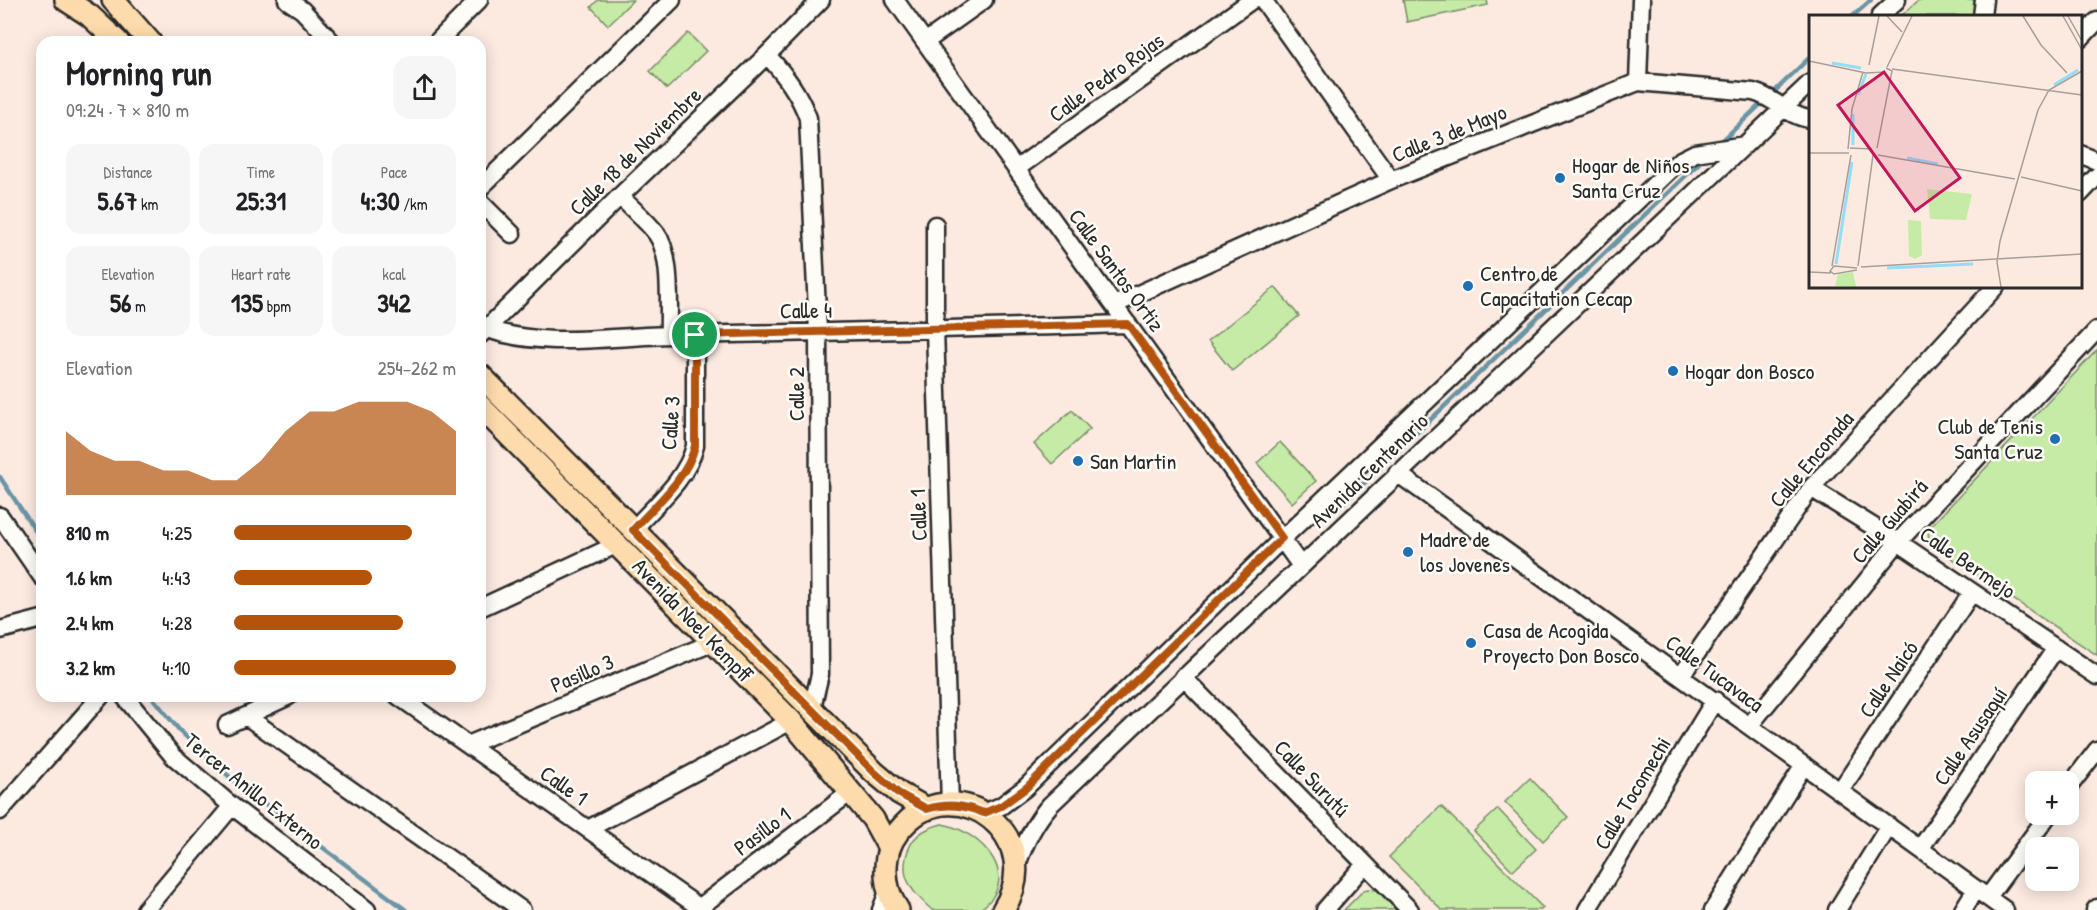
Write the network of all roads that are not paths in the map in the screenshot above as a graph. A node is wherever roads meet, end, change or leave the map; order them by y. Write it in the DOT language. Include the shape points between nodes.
graph roads {
  1 [pos="66,0"];
  2 [pos="113,0"];
  3 [pos="287,0"];
  4 [pos="479,0"];
  5 [pos="672,0"];
  6 [pos="821,0"];
  7 [pos="895,0"];
  8 [pos="984,0"];
  9 [pos="1252,0"];
  10 [pos="1263,0"];
  11 [pos="1641,0"];
  12 [pos="1897,0"];
  13 [pos="1984,0"];
  14 [pos="307,5"];
  15 [pos="1881,15"];
  16 [pos="1982,15"];
  17 [pos="2097,21"];
  18 [pos="112,36"];
  19 [pos="145,36"];
  20 [pos="328,36"];
  21 [pos="443,36"];
  22 [pos="2082,37"];
  23 [pos="925,42"];
  24 [pos="768,55"];
  25 [pos="1638,82"];
  26 [pos="1809,84"];
  27 [pos="1774,102"];
  28 [pos="1809,119"];
  29 [pos="1745,145"];
  30 [pos="2082,155"];
  31 [pos="2097,161"];
  32 [pos="1016,169"];
  33 [pos="2097,176"];
  34 [pos="1391,180"];
  35 [pos="486,182"];
  36 [pos="2082,192"];
  37 [pos="620,196"];
  38 [pos="486,208"];
  39 [pos="935,225"];
  40 [pos="512,234"];
  41 [pos="1994,288"];
  42 [pos="1114,305"];
  43 [pos="1128,324"];
  44 [pos="486,329"];
  45 [pos="935,329"];
  46 [pos="2097,330"];
  47 [pos="486,332"];
  48 [pos="818,332"];
  49 [pos="669,335"];
  50 [pos="695,335"];
  51 [pos="486,382"];
  52 [pos="486,412"];
  53 [pos="1397,473"];
  54 [pos="1811,488"];
  55 [pos="0,516"];
  56 [pos="626,537"];
  57 [pos="1282,538"];
  58 [pos="1898,542"];
  59 [pos="1301,566"];
  60 [pos="36,568"];
  61 [pos="1972,592"];
  62 [pos="486,605"];
  63 [pos="36,621"];
  64 [pos="0,630"];
  65 [pos="714,642"];
  66 [pos="2056,648"];
  67 [pos="1681,676"];
  68 [pos="2097,676"];
  69 [pos="1183,677"];
  70 [pos="1715,700"];
  71 [pos="96,702"];
  72 [pos="129,702"];
  73 [pos="276,702"];
  74 [pos="407,702"];
  75 [pos="812,708"];
  76 [pos="246,716"];
  77 [pos="791,721"];
  78 [pos="227,725"];
  79 [pos="1750,725"];
  80 [pos="468,745"];
  81 [pos="2097,750"];
  82 [pos="1804,765"];
  83 [pos="2079,774"];
  84 [pos="852,791"];
  85 [pos="1840,791"];
  86 [pos="950,804"];
  87 [pos="232,806"];
  88 [pos="927,809"];
  89 [pos="0,811"];
  90 [pos="984,813"];
  91 [pos="2040,825"];
  92 [pos="1889,826"];
  93 [pos="588,829"];
  94 [pos="888,848"];
  95 [pos="1920,849"];
  96 [pos="1365,864"];
  97 [pos="1017,865"];
  98 [pos="1982,893"];
  99 [pos="889,904"];
  100 [pos="1010,906"];
  101 [pos="150,908"];
  102 [pos="702,909"];
  103 [pos="367,910"];
  104 [pos="522,910"];
  105 [pos="1325,910"];
  106 [pos="1410,910"];
  107 [pos="1587,910"];
  108 [pos="1713,910"];
  109 [pos="1836,910"];
  110 [pos="1963,910"];
  111 [pos="2005,910"];
  1 -- 18 [label="main road"];
  2 -- 19 [label="main road"];
  3 -- 14 [label="street"];
  4 -- 21 [label="street"];
  5 -- 35 [label="street"];
  6 -- 24 [label="street, Calle 18 de Noviembre"];
  7 -- 23 [label="street, Calle Santos Ortiz"];
  8 -- 23 [label="street"];
  9 -- 32 [label="street, Calle Pedro Rojas"];
  10 -- 34 [label="street"];
  11 -- 25 [label="street"];
  12 -- 15 [label="street"];
  13 -- 16 [label="street"];
  14 -- 20 [label="street"];
  17 -- 22 [label="street"];
  23 -- 32 [label="street, Calle Santos Ortiz"];
  24 -- 37 [label="street, Calle 18 de Noviembre"];
  24 -- 48 [label="street, Calle 2" via="792,84 808,118"];
  25 -- 27 [label="street, Calle 3 de Mayo" via="1753,92"];
  25 -- 34 [label="street, Calle 3 de Mayo"];
  26 -- 27 [label="street, Avenida Centenario"];
  27 -- 28 [label="street, Calle 3 de Mayo"];
  27 -- 29 [label="street, Avenida Centenario"];
  29 -- 53 [label="street, Avenida Centenario"];
  29 -- 57 [label="street, Avenida Centenario" via="1695,153 1679,161"];
  30 -- 31 [label="street"];
  32 -- 42 [label="street, Calle Santos Ortiz"];
  33 -- 36 [label="street"];
  34 -- 42 [label="street, Calle 3 de Mayo"];
  37 -- 44 [label="street, Calle 18 de Noviembre"];
  37 -- 49 [label="street" via="657,234 663,246"];
  38 -- 40 [label="street"];
  39 -- 45 [label="street, Calle 1"];
  41 -- 54 [label="street, Calle Enconada"];
  42 -- 43 [label="street, Calle Santos Ortiz"];
  43 -- 45 [label="street, Calle 4"];
  43 -- 57 [label="street, Calle Santos Ortiz"];
  45 -- 48 [label="street, Calle 4"];
  45 -- 86 [label="street, Calle 1"];
  46 -- 58 [label="street, Calle Guabirá"];
  47 -- 49 [label="street, Calle 4" via="573,340"];
  48 -- 50 [label="street, Calle 4"];
  48 -- 75 [label="street, Calle 2" via="820,674"];
  49 -- 50 [label="street, Calle 4"];
  50 -- 56 [label="street, Calle 3" via="692,459"];
  51 -- 56 [label="main road, Avenida Noel Kempff"];
  52 -- 56 [label="main road, Avenida Noel Kempff"];
  53 -- 59 [label="street, Avenida Centenario"];
  53 -- 67 [label="street, Calle Tucavaca"];
  54 -- 58 [label="street, Calle Bermejo"];
  54 -- 67 [label="street, Calle Enconada"];
  55 -- 60 [label="street"];
  56 -- 62 [label="street"];
  56 -- 65 [label="main road, Avenida Noel Kempff"];
  56 -- 75 [label="main road, Avenida Noel Kempff" via="628,544 646,555 688,597 706,604"];
  57 -- 59 [label="street, Calle Santos Ortiz"];
  57 -- 90 [label="street, Avenida Centenario" via="1026,788"];
  58 -- 61 [label="street, Calle Bermejo"];
  58 -- 79 [label="street, Calle Guabirá"];
  59 -- 69 [label="street, Avenida Centenario"];
  61 -- 66 [label="street, Calle Bermejo"];
  61 -- 85 [label="street, Calle Naicó"];
  63 -- 64 [label="street"];
  65 -- 77 [label="main road, Avenida Noel Kempff"];
  65 -- 80 [label="street, Pasillo 3"];
  66 -- 68 [label="street, Calle Bermejo"];
  66 -- 95 [label="street, Calle Asusaquí"];
  67 -- 70 [label="street, Calle Tucavaca"];
  69 -- 96 [label="street, Calle Surutú"];
  69 -- 97 [label="street, Avenida Centenario" via="1050,805 1027,838"];
  70 -- 79 [label="street, Calle Tucavaca"];
  70 -- 107 [label="street, Calle Tocomechi"];
  71 -- 89 [label="street"];
  72 -- 87 [label="street, Tercer Anillo Externo" via="173,756"];
  73 -- 76 [label="street"];
  74 -- 80 [label="street, Calle 1"];
  75 -- 88 [label="main road, Avenida Noel Kempff" via="874,772 898,793"];
  76 -- 78 [label="street"];
  76 -- 104 [label="street"];
  77 -- 84 [label="main road, Avenida Noel Kempff"];
  77 -- 93 [label="street"];
  79 -- 82 [label="street, Calle Tucavaca"];
  80 -- 93 [label="street, Calle 1"];
  81 -- 83 [label="street"];
  82 -- 85 [label="street, Calle Tucavaca"];
  82 -- 108 [label="street"];
  84 -- 94 [label="main road, Avenida Noel Kempff"];
  84 -- 102 [label="street, Pasillo 1"];
  85 -- 92 [label="street, Calle Tucavaca"];
  86 -- 88 [label="main road"];
  86 -- 90 [label="main road"];
  87 -- 101 [label="street"];
  87 -- 103 [label="street, Tercer Anillo Externo"];
  88 -- 94 [label="main road" via="910,818"];
  90 -- 97 [label="main road" via="1000,826"];
  91 -- 98 [label="street"];
  92 -- 95 [label="street, Calle Tucavaca"];
  92 -- 109 [label="street"];
  93 -- 102 [label="street, Calle 1"];
  94 -- 99 [label="main road" via="885,870"];
  95 -- 98 [label="street, Calle Tucavaca"];
  96 -- 105 [label="street"];
  96 -- 106 [label="street, Calle Surutú"];
  97 -- 100 [label="main road"];
  98 -- 110 [label="street"];
  98 -- 111 [label="street, Calle Tucavaca"];
}
